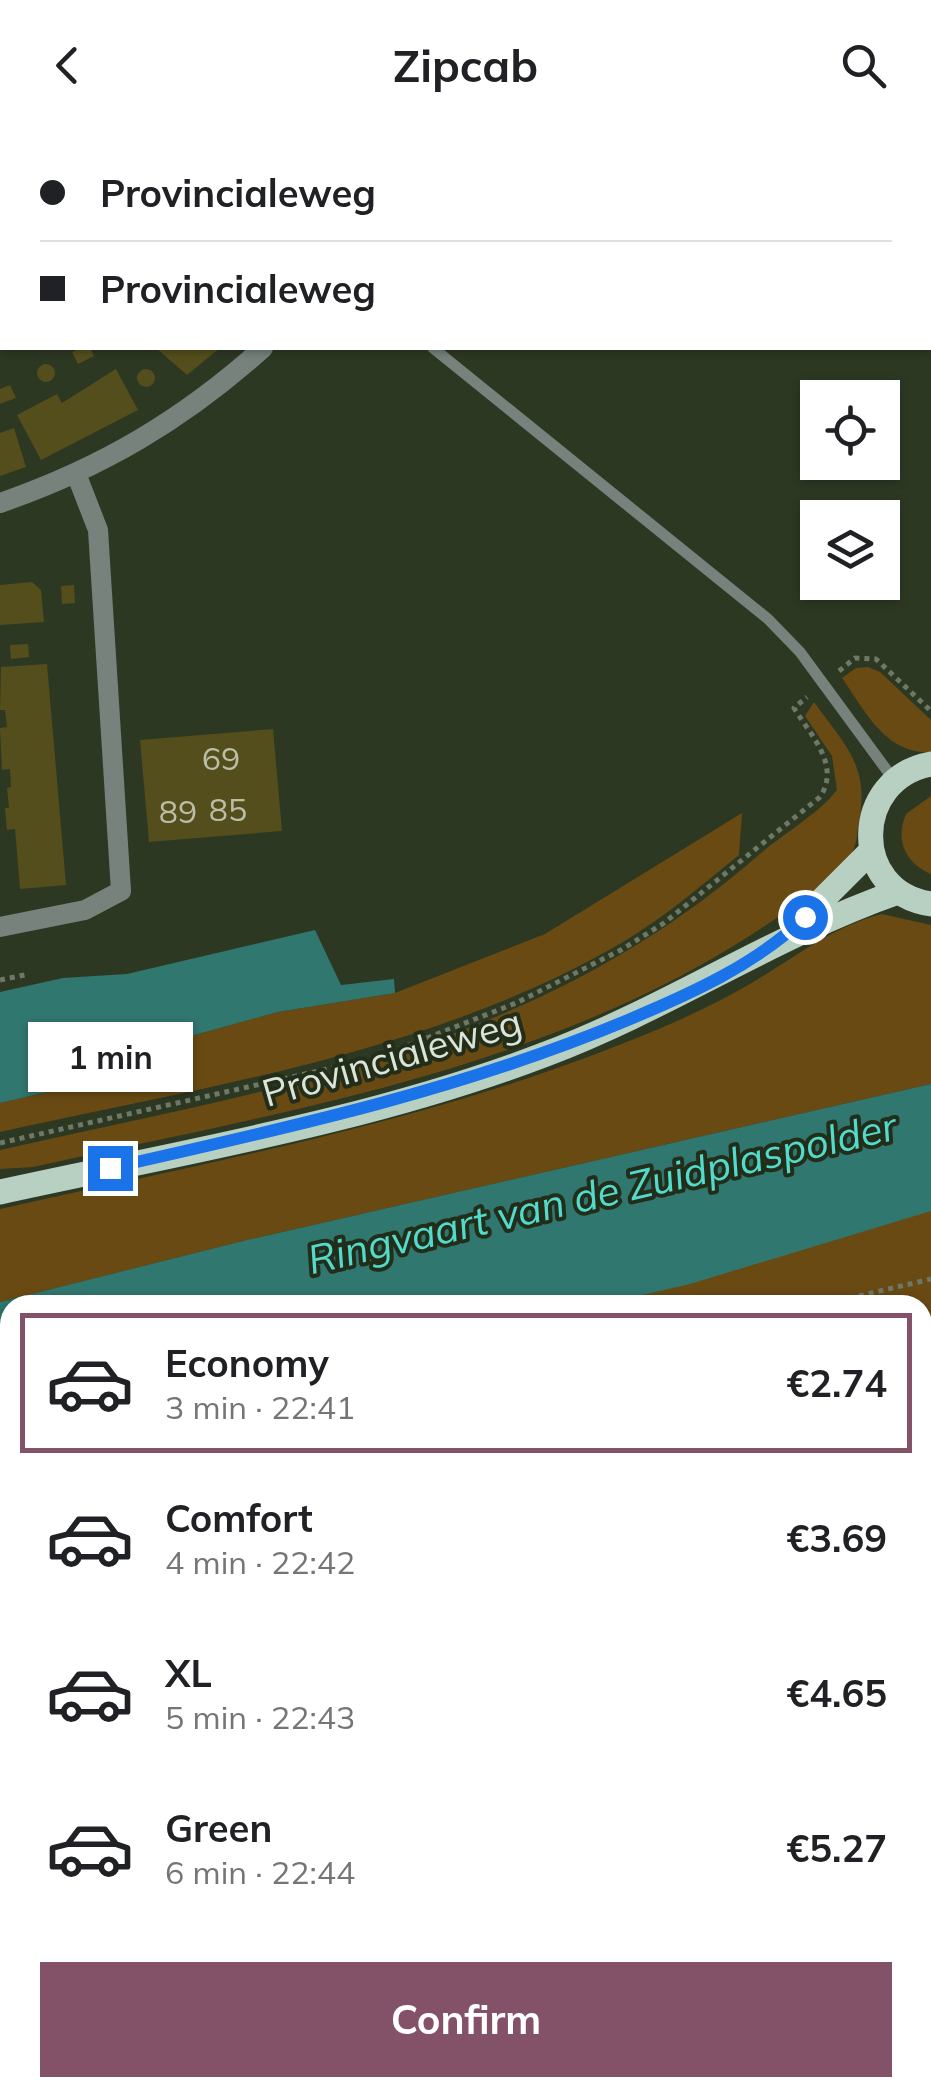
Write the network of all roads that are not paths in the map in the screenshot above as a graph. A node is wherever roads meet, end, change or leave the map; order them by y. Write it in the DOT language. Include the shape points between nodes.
graph roads {
  1 [pos="261,350"];
  2 [pos="436,350"];
  3 [pos="77,476"];
  4 [pos="0,503"];
  5 [pos="931,764"];
  6 [pos="894,780"];
  7 [pos="870,852"];
  8 [pos="898,892"];
  9 [pos="931,904"];
  10 [pos="0,927"];
  11 [pos="783,939"];
  12 [pos="0,1192"];
  1 -- 3 [label="street" via="197,404"];
  2 -- 6 [label="lane" via="768,619"];
  3 -- 4 [label="street"];
  3 -- 10 [label="street" via="98,530 121,892 85,910"];
  5 -- 6 [label="main road"];
  6 -- 7 [label="main road" via="874,805"];
  7 -- 8 [label="main road"];
  7 -- 11 [label="main road, Provincialeweg"];
  8 -- 9 [label="main road"];
  8 -- 11 [label="main road, Provincialeweg"];
  11 -- 12 [label="main road, Provincialeweg" via="660,1007 544,1055 346,1114"];
}
